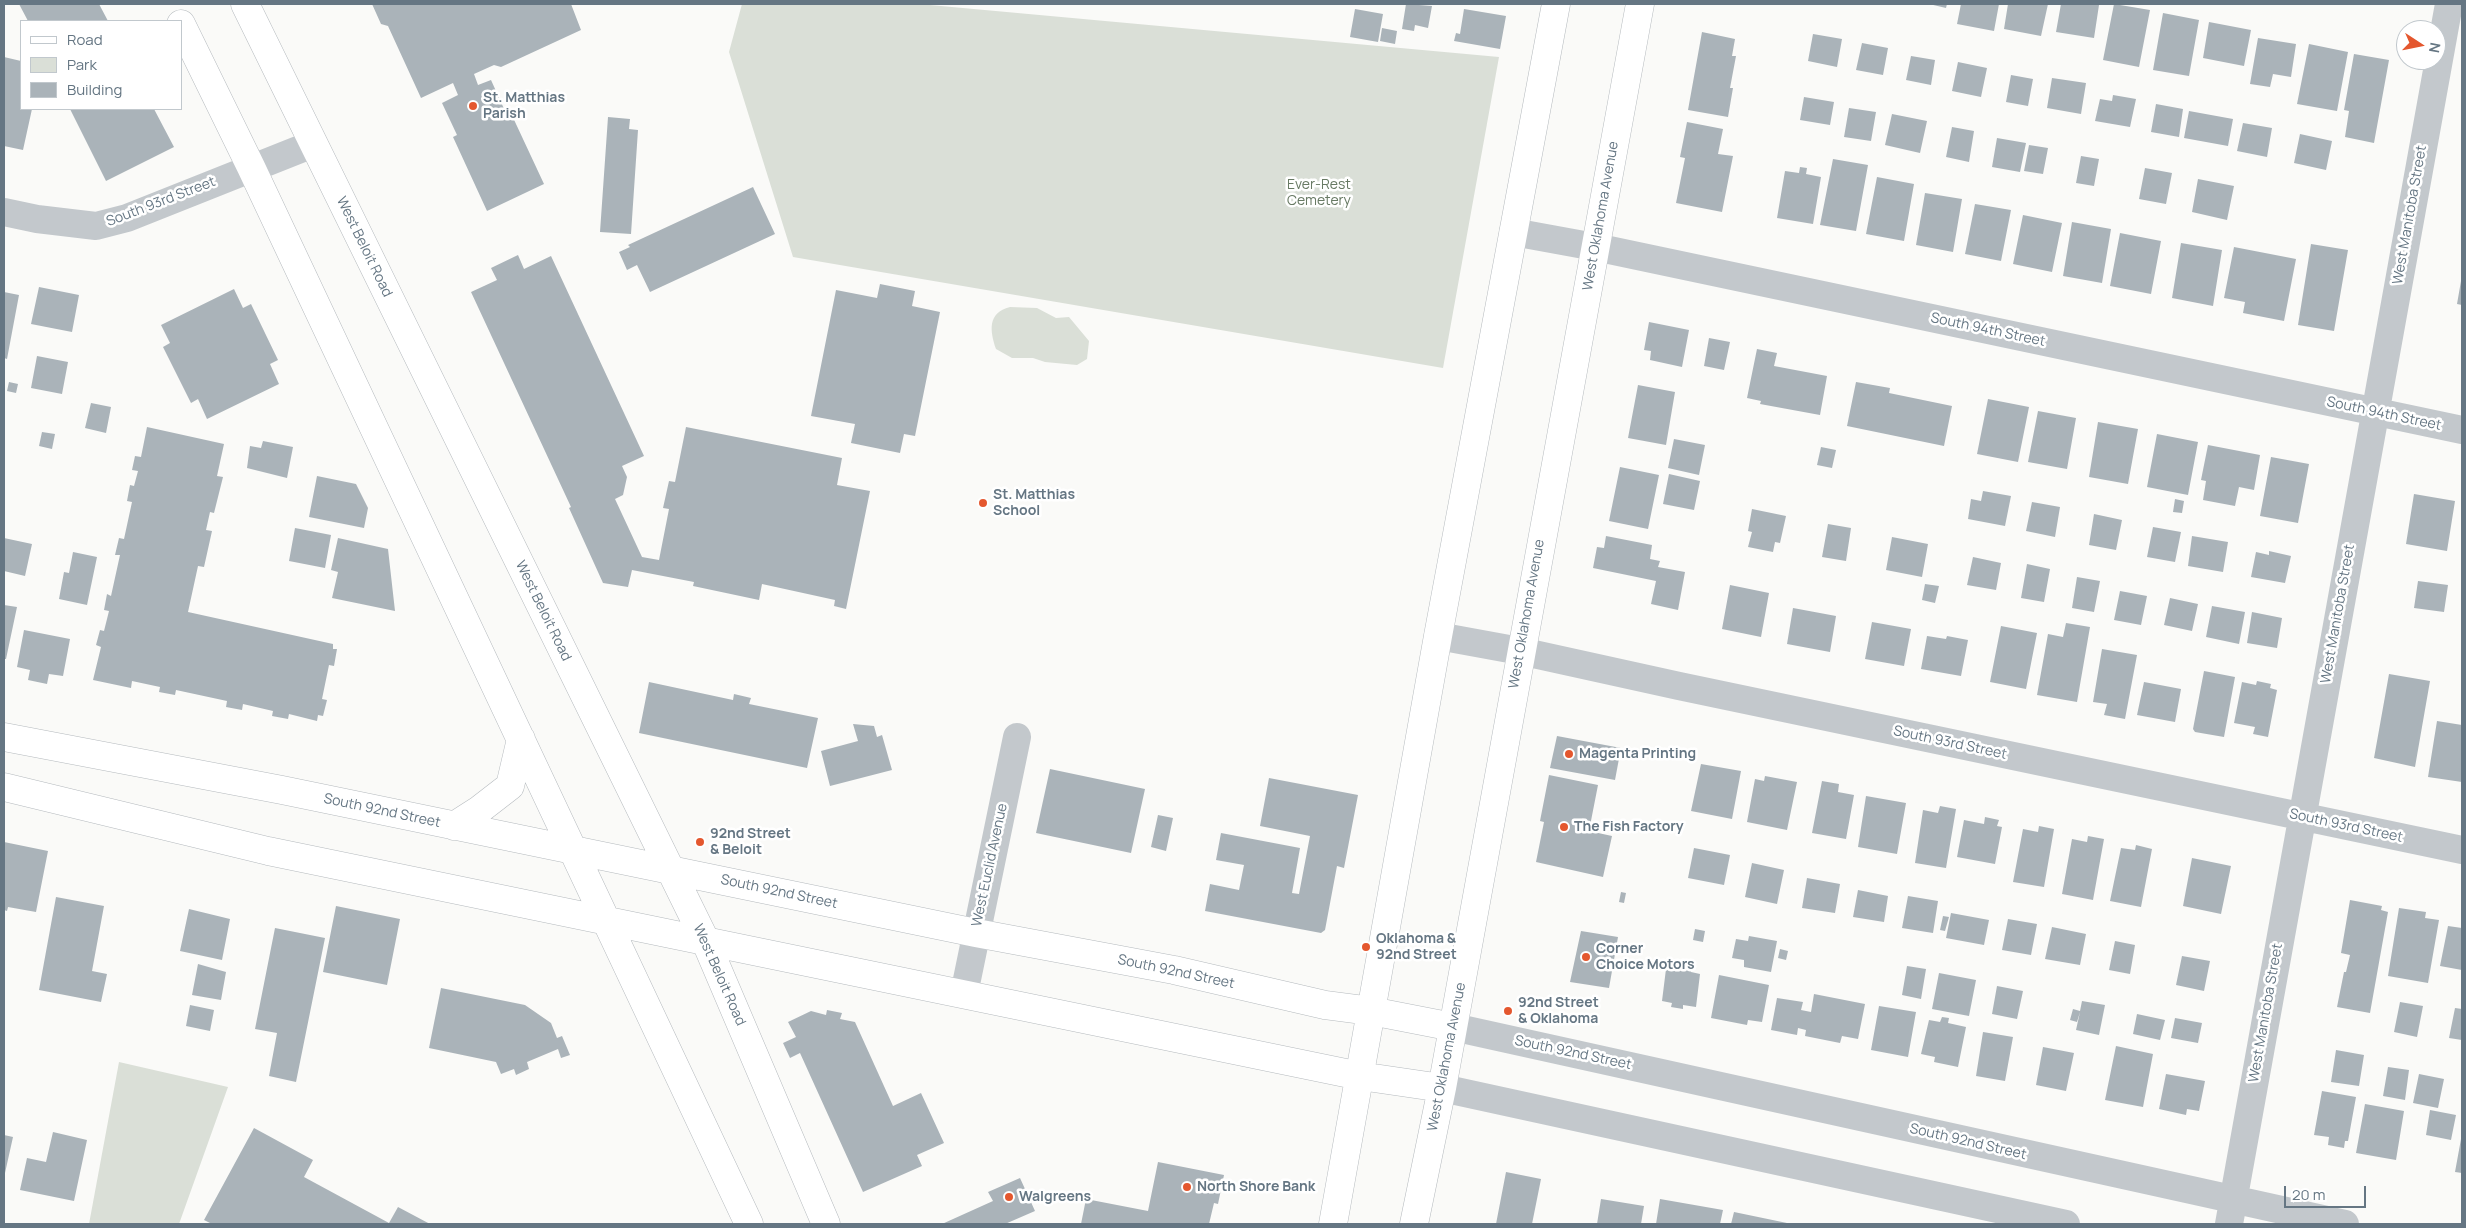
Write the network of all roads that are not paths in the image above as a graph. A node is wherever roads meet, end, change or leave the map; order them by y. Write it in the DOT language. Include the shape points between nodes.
graph roads {
  1 [pos="171,4"];
  2 [pos="245,4"];
  3 [pos="1556,4"];
  4 [pos="1640,4"];
  5 [pos="2449,4"];
  6 [pos="179,20"];
  7 [pos="182,25"];
  8 [pos="313,144"];
  9 [pos="252,167"];
  10 [pos="4,212"];
  11 [pos="1514,232"];
  12 [pos="1595,247"];
  13 [pos="2374,412"];
  14 [pos="2462,430"];
  15 [pos="1438,636"];
  16 [pos="1520,651"];
  17 [pos="4,737"];
  18 [pos="1017,737"];
  19 [pos="521,739"];
  20 [pos="4,787"];
  21 [pos="2301,816"];
  22 [pos="454,826"];
  23 [pos="573,850"];
  24 [pos="2462,850"];
  25 [pos="669,869"];
  26 [pos="606,921"];
  27 [pos="976,933"];
  28 [pos="705,940"];
  29 [pos="964,994"];
  30 [pos="1371,1011"];
  31 [pos="1453,1027"];
  32 [pos="1360,1076"];
  33 [pos="1442,1088"];
  34 [pos="2231,1213"];
  35 [pos="749,1224"];
  36 [pos="826,1224"];
  37 [pos="1333,1224"];
  38 [pos="1414,1224"];
  39 [pos="2066,1224"];
  40 [pos="2345,1224"];
  1 -- 6 [label="main road"];
  2 -- 8 [label="main road, West Beloit Road"];
  3 -- 11 [label="main road"];
  4 -- 12 [label="main road, West Oklahoma Avenue"];
  5 -- 13 [label="street, West Manitoba Street"];
  7 -- 9 [label="main road"];
  8 -- 9 [label="street, South 93rd Street"];
  8 -- 25 [label="main road, West Beloit Road"];
  9 -- 10 [label="street, South 93rd Street" via="127,218 96,226"];
  9 -- 19 [label="main road"];
  11 -- 12 [label="street, South 94th Street"];
  11 -- 15 [label="main road"];
  12 -- 13 [label="street, South 94th Street"];
  12 -- 16 [label="main road, West Oklahoma Avenue"];
  13 -- 14 [label="street, South 94th Street"];
  13 -- 21 [label="street, West Manitoba Street"];
  15 -- 16 [label="street, South 93rd Street"];
  15 -- 30 [label="main road"];
  16 -- 21 [label="street, South 93rd Street"];
  16 -- 31 [label="main road, West Oklahoma Avenue"];
  17 -- 22 [label="main road, South 92nd Street"];
  18 -- 27 [label="street, West Euclid Avenue"];
  19 -- 22 [label="main road" via="510,786"];
  19 -- 23 [label="main road"];
  20 -- 26 [label="main road" via="268,850"];
  21 -- 24 [label="street, South 93rd Street"];
  21 -- 34 [label="street, West Manitoba Street"];
  22 -- 23 [label="main road, South 92nd Street"];
  23 -- 25 [label="main road, South 92nd Street"];
  23 -- 26 [label="main road"];
  25 -- 27 [label="main road, South 92nd Street"];
  25 -- 28 [label="main road, West Beloit Road"];
  26 -- 28 [label="main road"];
  26 -- 35 [label="main road"];
  27 -- 29 [label="street, West Euclid Avenue"];
  27 -- 30 [label="main road, South 92nd Street" via="1174,970 1325,1005"];
  28 -- 29 [label="main road"];
  28 -- 36 [label="main road, West Beloit Road"];
  29 -- 32 [label="main road"];
  30 -- 31 [label="main road, South 92nd Street"];
  30 -- 32 [label="main road"];
  31 -- 33 [label="main road, West Oklahoma Avenue"];
  31 -- 34 [label="street, South 92nd Street"];
  32 -- 33 [label="main road"];
  32 -- 37 [label="main road"];
  33 -- 38 [label="main road, West Oklahoma Avenue"];
  33 -- 39 [label="street"];
  34 -- 40 [label="street, South 92nd Street"];
}
